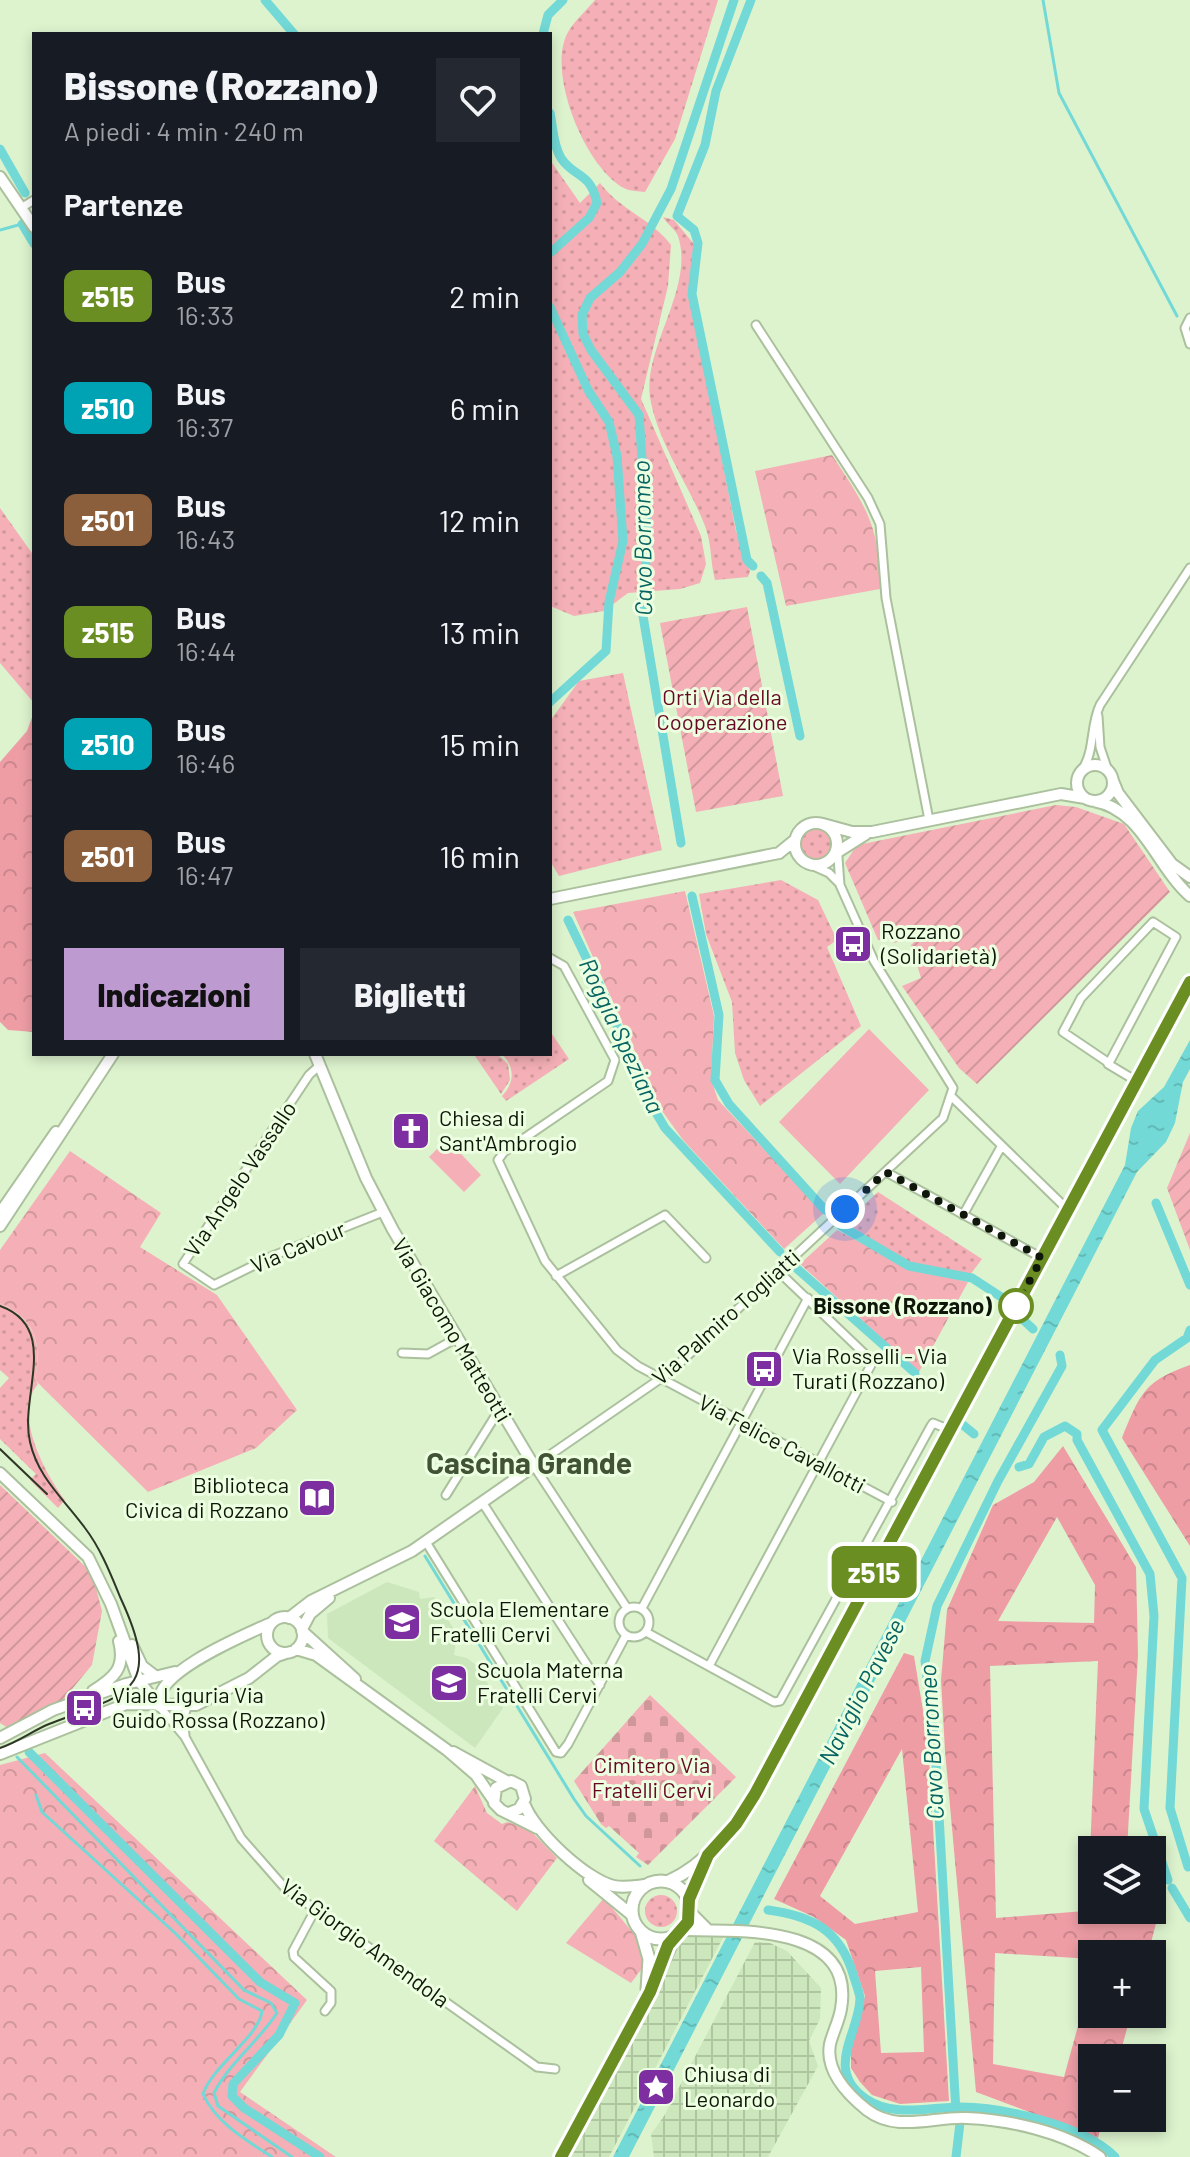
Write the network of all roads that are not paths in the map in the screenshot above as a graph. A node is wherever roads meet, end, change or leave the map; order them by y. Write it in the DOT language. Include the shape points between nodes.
graph roads {
  1 [pos="0,177"];
  2 [pos="32,201"];
  3 [pos="21,208"];
  4 [pos="32,224"];
  5 [pos="1190,318"];
  6 [pos="756,325"];
  7 [pos="1190,344"];
  8 [pos="1190,568"];
  9 [pos="1100,705"];
  10 [pos="1080,773"];
  11 [pos="1110,776"];
  12 [pos="1055,795"];
  13 [pos="1089,799"];
  14 [pos="929,820"];
  15 [pos="823,824"];
  16 [pos="872,832"];
  17 [pos="795,840"];
  18 [pos="836,851"];
  19 [pos="779,853"];
  20 [pos="806,862"];
  21 [pos="1190,877"];
  22 [pos="840,885"];
  23 [pos="1190,896"];
  24 [pos="552,899"];
  25 [pos="552,959"];
  26 [pos="1190,982"];
  27 [pos="112,1056"];
  28 [pos="316,1056"];
  29 [pos="1109,1063"];
  30 [pos="320,1065"];
  31 [pos="1138,1082"];
  32 [pos="953,1098"];
  33 [pos="76,1109"];
  34 [pos="1001,1147"];
  35 [pos="886,1172"];
  36 [pos="1067,1209"];
  37 [pos="383,1212"];
  38 [pos="0,1213"];
  39 [pos="963,1215"];
  40 [pos="0,1226"];
  41 [pos="706,1258"];
  42 [pos="1042,1258"];
  43 [pos="778,1271"];
  44 [pos="556,1276"];
  45 [pos="214,1285"];
  46 [pos="808,1298"];
  47 [pos="457,1338"];
  48 [pos="402,1353"];
  49 [pos="660,1379"];
  50 [pos="499,1410"];
  51 [pos="741,1422"];
  52 [pos="950,1430"];
  53 [pos="818,1465"];
  54 [pos="534,1466"];
  55 [pos="0,1473"];
  56 [pos="446,1495"];
  57 [pos="482,1502"];
  58 [pos="892,1502"];
  59 [pos="426,1542"];
  60 [pos="343,1588"];
  61 [pos="842,1592"];
  62 [pos="859,1602"];
  63 [pos="111,1604"];
  64 [pos="627,1608"];
  65 [pos="642,1608"];
  66 [pos="289,1618"];
  67 [pos="271,1623"];
  68 [pos="302,1630"];
  69 [pos="646,1632"];
  70 [pos="626,1635"];
  71 [pos="291,1651"];
  72 [pos="709,1666"];
  73 [pos="175,1672"];
  74 [pos="155,1676"];
  75 [pos="139,1681"];
  76 [pos="359,1684"];
  77 [pos="600,1685"];
  78 [pos="76,1702"];
  79 [pos="159,1706"];
  80 [pos="187,1707"];
  81 [pos="185,1737"];
  82 [pos="0,1738"];
  83 [pos="447,1750"];
  84 [pos="0,1754"];
  85 [pos="506,1781"];
  86 [pos="494,1801"];
  87 [pos="524,1803"];
  88 [pos="509,1813"];
  89 [pos="543,1831"];
  90 [pos="708,1855"];
  91 [pos="578,1866"];
  92 [pos="669,1881"];
  93 [pos="645,1885"];
  94 [pos="689,1899"];
  95 [pos="315,1910"];
  96 [pos="691,1913"];
  97 [pos="632,1915"];
  98 [pos="641,1931"];
  99 [pos="710,1931"];
  100 [pos="679,1933"];
  101 [pos="643,2001"];
  102 [pos="325,2011"];
  103 [pos="555,2069"];
  104 [pos="561,2157"];
  105 [pos="1100,2157"];
  1 -- 3 [label="street"];
  2 -- 3 [label="street"];
  3 -- 4 [label="street"];
  5 -- 7 [label="street" via="1185,328"];
  6 -- 14 [label="street" via="880,524 886,598"];
  8 -- 9 [label="street"];
  9 -- 10 [label="street" via="1091,726 1089,757"];
  9 -- 11 [label="street" via="1099,737"];
  10 -- 11 [label="street" via="1096,765"];
  10 -- 12 [label="street"];
  10 -- 13 [label="street" via="1078,789"];
  11 -- 13 [label="street" via="1108,795"];
  11 -- 21 [label="street" via="1172,864"];
  12 -- 13 [label="street"];
  12 -- 14 [label="street"];
  13 -- 23 [label="street" via="1128,814"];
  14 -- 16 [label="street"];
  15 -- 16 [label="street"];
  15 -- 17 [label="street" via="805,826"];
  15 -- 18 [label="street" via="834,832"];
  16 -- 18 [label="street"];
  17 -- 19 [label="street"];
  17 -- 20 [label="street"];
  18 -- 20 [label="street" via="821,864"];
  18 -- 22 [label="street"];
  19 -- 20 [label="street"];
  19 -- 24 [label="street"];
  20 -- 22 [label="street"];
  22 -- 32 [label="street" via="881,976 941,1064"];
  25 -- 44 [label="street, Via Felice Cavallotti" via="564,966 615,1060 608,1081 498,1160"];
  26 -- 31 [label="main road"];
  27 -- 33 [label="street"];
  28 -- 30 [label="street, Via Giacomo Matteotti"];
  29 -- 29 [label="street" via="1176,937 1153,922 1081,998 1063,1032"];
  29 -- 31 [label="street"];
  30 -- 37 [label="street, Via Giacomo Matteotti"];
  30 -- 45 [label="street, Via Angelo Vassallo" via="183,1264"];
  31 -- 36 [label="main road"];
  32 -- 34 [label="street"];
  32 -- 35 [label="street, Via Palmiro Togliatti" via="943,1118"];
  33 -- 38 [label="street"];
  33 -- 40 [label="street"];
  34 -- 36 [label="street"];
  34 -- 39 [label="street"];
  35 -- 39 [label="street"];
  35 -- 43 [label="street, Via Palmiro Togliatti"];
  36 -- 42 [label="main road"];
  37 -- 45 [label="street, Via Cavour"];
  37 -- 47 [label="street, Via Giacomo Matteotti"];
  39 -- 42 [label="street"];
  41 -- 44 [label="street" via="665,1215"];
  42 -- 52 [label="main road"];
  43 -- 46 [label="street"];
  43 -- 49 [label="street, Via Palmiro Togliatti"];
  44 -- 49 [label="street, Via Felice Cavallotti" via="617,1350"];
  46 -- 51 [label="street"];
  46 -- 53 [label="street" via="872,1361"];
  47 -- 48 [label="street" via="428,1354"];
  47 -- 50 [label="street, Via Giacomo Matteotti"];
  49 -- 51 [label="street, Via Felice Cavallotti"];
  49 -- 54 [label="street, Via Palmiro Togliatti"];
  50 -- 54 [label="street, Via Giacomo Matteotti"];
  50 -- 56 [label="street"];
  51 -- 53 [label="street, Via Felice Cavallotti"];
  51 -- 65 [label="street"];
  52 -- 58 [label="street" via="933,1423"];
  52 -- 62 [label="main road"];
  53 -- 58 [label="street, Via Felice Cavallotti"];
  53 -- 72 [label="street"];
  54 -- 57 [label="street, Via Palmiro Togliatti"];
  54 -- 64 [label="street, Via Giacomo Matteotti"];
  55 -- 63 [label="street" via="84,1550"];
  57 -- 59 [label="street, Via Palmiro Togliatti"];
  57 -- 77 [label="street"];
  58 -- 61 [label="street"];
  59 -- 60 [label="street, Via Palmiro Togliatti"];
  59 -- 77 [label="street" via="551,1747 561,1753"];
  60 -- 66 [label="street, Via Palmiro Togliatti" via="311,1601"];
  60 -- 68 [label="street, Via Palmiro Togliatti" via="317,1607"];
  61 -- 62 [label="street"];
  61 -- 72 [label="street" via="785,1698 774,1702"];
  62 -- 90 [label="main road" via="755,1794"];
  63 -- 74 [label="street" via="142,1666"];
  63 -- 75 [label="street"];
  63 -- 78 [label="street" via="120,1667"];
  64 -- 65 [label="street"];
  64 -- 70 [label="street" via="619,1623"];
  65 -- 69 [label="street" via="649,1617"];
  66 -- 67 [label="street"];
  66 -- 68 [label="street"];
  67 -- 71 [label="street" via="266,1634 270,1646"];
  67 -- 73 [label="street"];
  68 -- 71 [label="street"];
  68 -- 76 [label="street"];
  69 -- 70 [label="street" via="636,1638"];
  69 -- 72 [label="street"];
  70 -- 77 [label="street"];
  71 -- 76 [label="street" via="312,1653"];
  71 -- 80 [label="street"];
  73 -- 74 [label="street"];
  73 -- 79 [label="street" via="158,1693"];
  74 -- 75 [label="street"];
  75 -- 78 [label="street"];
  75 -- 79 [label="street"];
  76 -- 83 [label="street"];
  78 -- 82 [label="street"];
  79 -- 80 [label="street"];
  79 -- 81 [label="street, Via Giorgio Amendola"];
  79 -- 84 [label="street" via="126,1704"];
  80 -- 81 [label="street"];
  81 -- 95 [label="street, Via Giorgio Amendola" via="241,1838 284,1887"];
  83 -- 85 [label="street"];
  83 -- 86 [label="street" via="476,1775"];
  85 -- 86 [label="street" via="496,1788"];
  85 -- 87 [label="street" via="521,1786"];
  86 -- 88 [label="street"];
  87 -- 88 [label="street"];
  87 -- 89 [label="street"];
  88 -- 89 [label="street"];
  89 -- 91 [label="street"];
  90 -- 92 [label="main road"];
  90 -- 94 [label="main road"];
  91 -- 93 [label="street" via="616,1887"];
  91 -- 97 [label="street"];
  92 -- 93 [label="main road"];
  92 -- 94 [label="main road"];
  93 -- 97 [label="main road" via="635,1897"];
  94 -- 96 [label="main road"];
  95 -- 102 [label="street" via="293,1951 331,1991"];
  95 -- 103 [label="street, Via Giorgio Amendola" via="537,2067"];
  96 -- 99 [label="street"];
  96 -- 100 [label="main road"];
  97 -- 98 [label="main road"];
  98 -- 100 [label="main road" via="655,1938"];
  98 -- 101 [label="main road" via="649,1959"];
  99 -- 100 [label="street"];
  99 -- 105 [label="street" via="809,1943 834,1964 843,1995 831,2063 844,2087 870,2112 905,2122 990,2120 1066,2139"];
  100 -- 101 [label="main road"];
  101 -- 104 [label="main road"];
}
